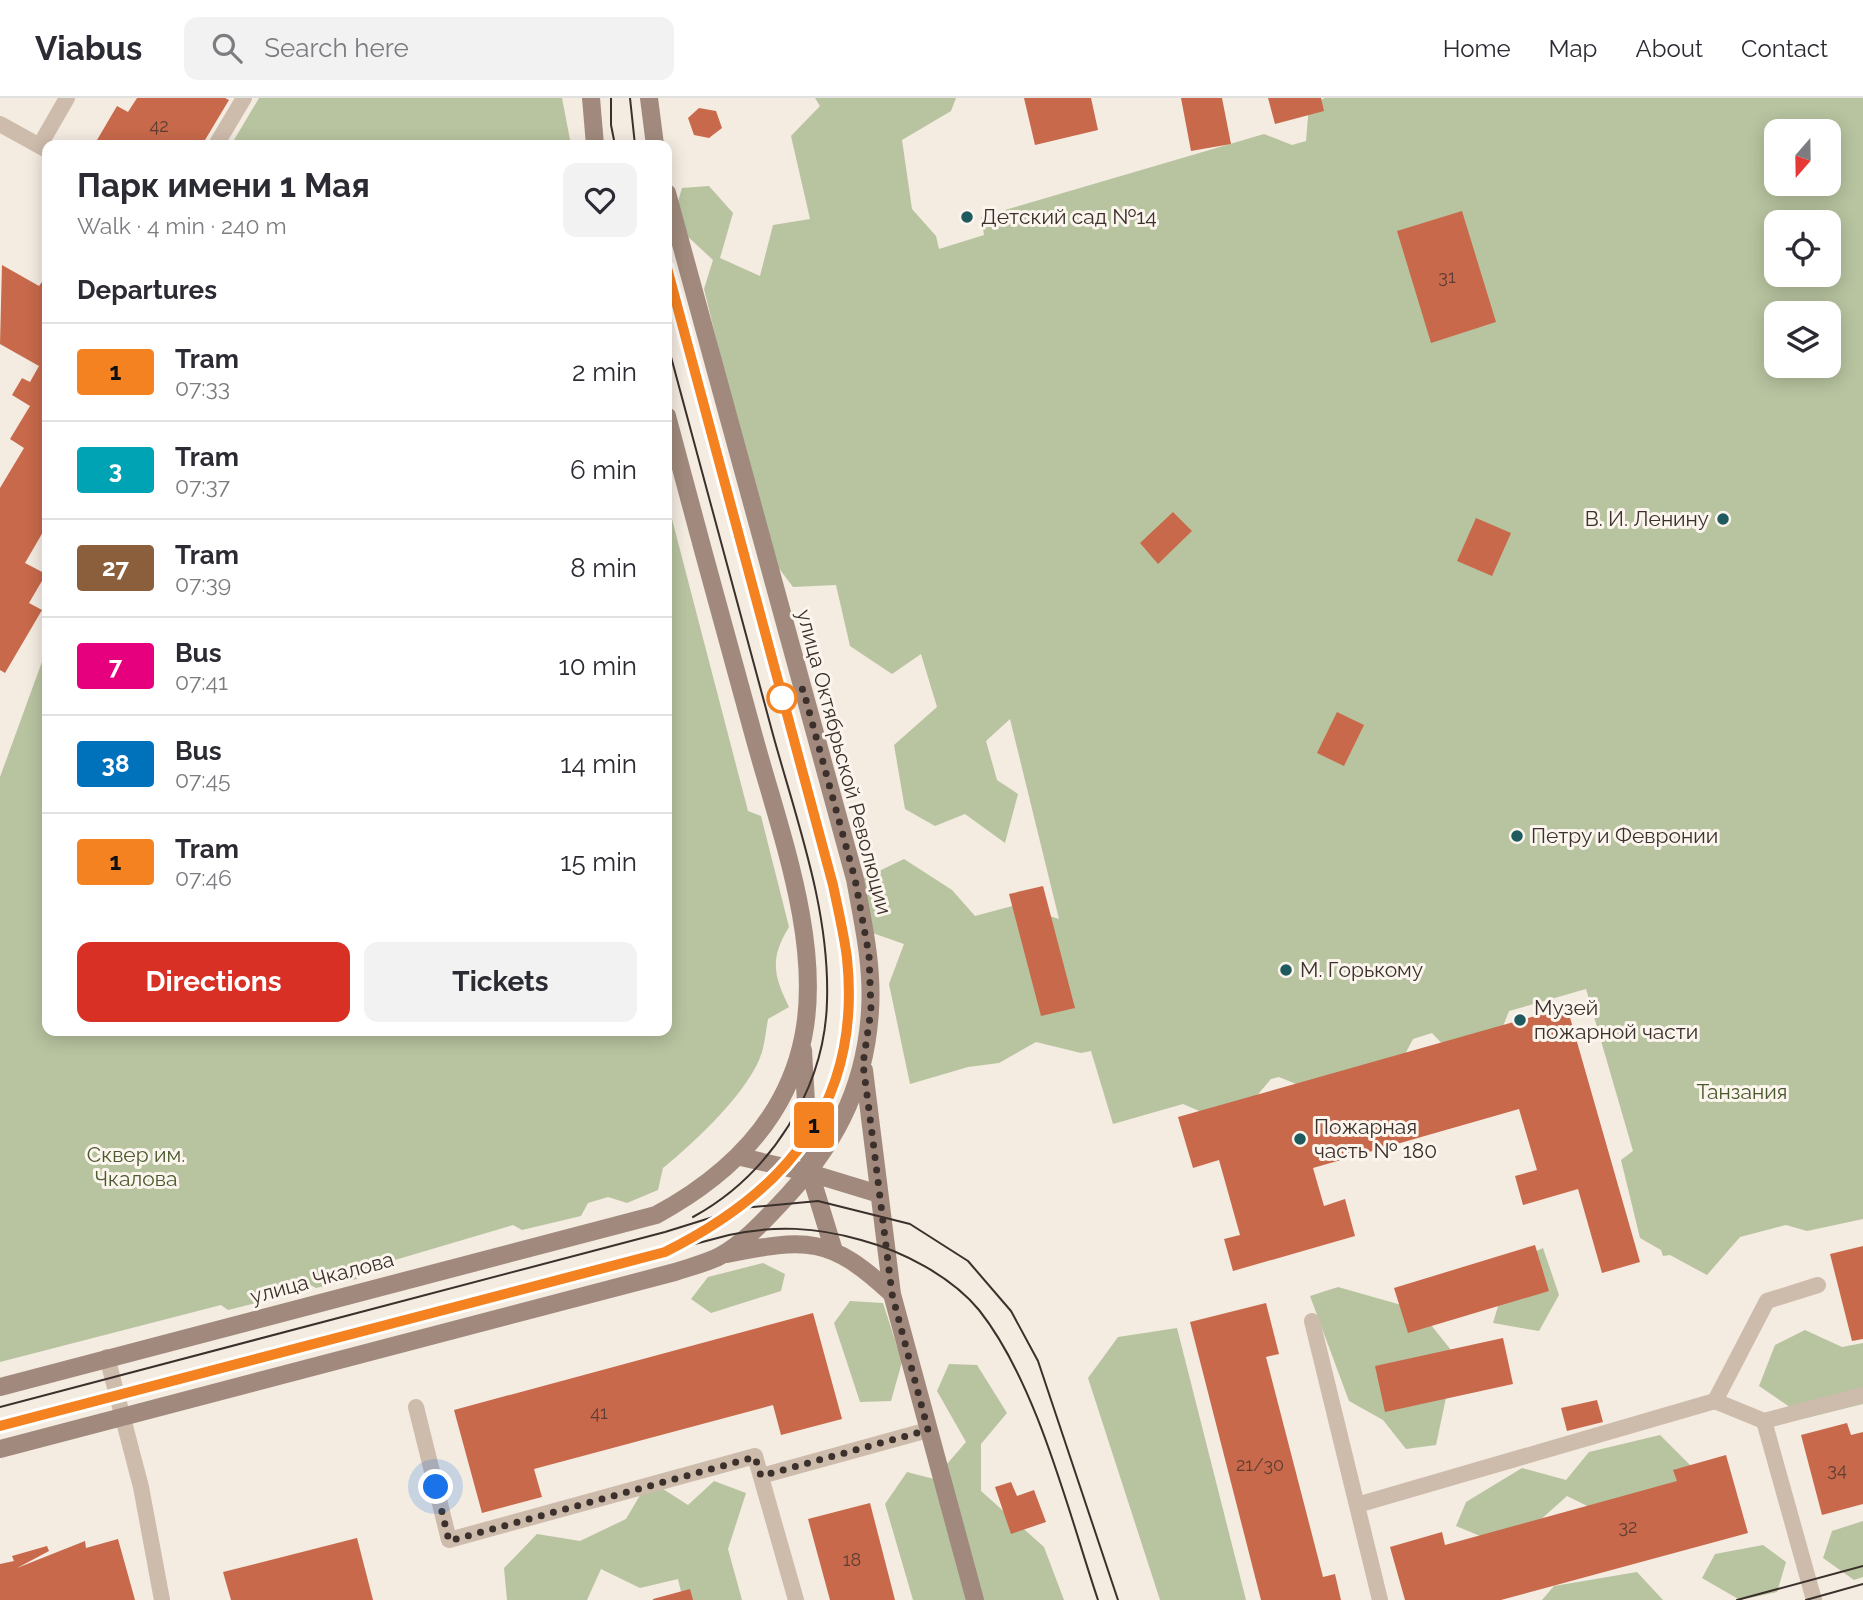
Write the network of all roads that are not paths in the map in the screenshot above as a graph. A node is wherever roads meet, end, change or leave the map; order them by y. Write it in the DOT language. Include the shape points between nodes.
graph roads {
  1 [pos="67,98"];
  2 [pos="244,98"];
  3 [pos="591,98"];
  4 [pos="649,98"];
  5 [pos="0,124"];
  6 [pos="46,140"];
  7 [pos="219,140"];
  8 [pos="595,140"];
  9 [pos="654,140"];
  10 [pos="42,146"];
  11 [pos="672,211"];
  12 [pos="672,434"];
  13 [pos="803,1039"];
  14 [pos="863,1064"];
  15 [pos="741,1157"];
  16 [pos="810,1173"];
  17 [pos="879,1194"];
  18 [pos="834,1251"];
  19 [pos="720,1256"];
  20 [pos="1818,1285"];
  21 [pos="892,1294"];
  22 [pos="1312,1321"];
  23 [pos="107,1357"];
  24 [pos="0,1387"];
  25 [pos="1863,1395"];
  26 [pos="1715,1401"];
  27 [pos="416,1407"];
  28 [pos="122,1415"];
  29 [pos="1764,1421"];
  30 [pos="928,1430"];
  31 [pos="0,1449"];
  32 [pos="761,1476"];
  33 [pos="1357,1505"];
  34 [pos="162,1600"];
  35 [pos="796,1600"];
  36 [pos="975,1600"];
  37 [pos="1380,1600"];
  38 [pos="1814,1600"];
  1 -- 6 [label="lane"];
  2 -- 7 [label="lane"];
  3 -- 8 [label="main road"];
  4 -- 9 [label="main road"];
  5 -- 10 [label="lane"];
  11 -- 14 [label="main road, улица Октябрьской Революции" via="855,879 869,955 871,1010"];
  12 -- 13 [label="main road" via="798,898 808,1001"];
  13 -- 15 [label="main road" via="778,1106"];
  13 -- 16 [label="main road"];
  14 -- 16 [label="main road, улица Октябрьской Революции" via="843,1122"];
  14 -- 17 [label="main road"];
  15 -- 16 [label="main road"];
  15 -- 23 [label="main road, улица Чкалова" via="694,1194 656,1214"];
  16 -- 17 [label="main road"];
  16 -- 18 [label="main road"];
  16 -- 19 [label="main road, улица Октябрьской Революции" via="755,1230"];
  17 -- 21 [label="main road"];
  18 -- 19 [label="main road" via="812,1244 779,1244"];
  18 -- 21 [label="main road" via="860,1264"];
  19 -- 28 [label="main road, улица Октябрьской Революции" via="675,1272"];
  20 -- 26 [label="lane" via="1767,1301"];
  21 -- 30 [label="main road"];
  22 -- 33 [label="lane"];
  23 -- 24 [label="main road, улица Чкалова"];
  23 -- 28 [label="lane"];
  25 -- 29 [label="lane"];
  26 -- 29 [label="lane"];
  26 -- 33 [label="lane"];
  27 -- 32 [label="lane" via="449,1541 755,1457"];
  28 -- 31 [label="main road"];
  28 -- 34 [label="lane"];
  29 -- 38 [label="lane"];
  30 -- 32 [label="lane"];
  30 -- 36 [label="main road"];
  32 -- 35 [label="lane"];
  33 -- 37 [label="lane"];
}
